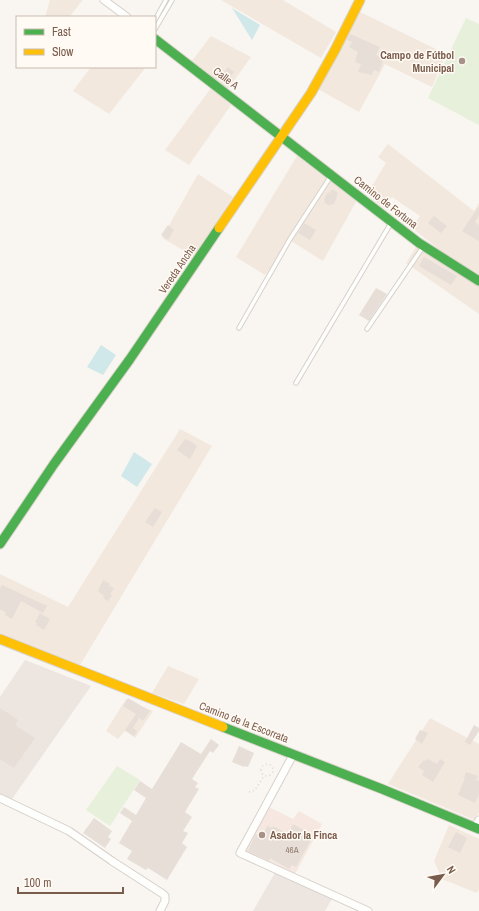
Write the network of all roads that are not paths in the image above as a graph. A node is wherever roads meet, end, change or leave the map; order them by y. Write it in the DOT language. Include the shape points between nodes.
graph roads {
  1 [pos="104,0"];
  2 [pos="166,0"];
  3 [pos="172,0"];
  4 [pos="360,0"];
  5 [pos="126,16"];
  6 [pos="156,18"];
  7 [pos="156,27"];
  8 [pos="156,40"];
  9 [pos="282,136"];
  10 [pos="331,175"];
  11 [pos="391,222"];
  12 [pos="424,246"];
  13 [pos="479,281"];
  14 [pos="238,328"];
  15 [pos="367,329"];
  16 [pos="296,383"];
  17 [pos="0,544"];
  18 [pos="0,639"];
  19 [pos="294,754"];
  20 [pos="0,798"];
  21 [pos="478,825"];
  22 [pos="160,911"];
  23 [pos="368,911"];
  1 -- 5 [label="street"];
  2 -- 6 [label="lane"];
  3 -- 7 [label="lane"];
  4 -- 9 [label="street, Vereda Ancha" via="311,93"];
  8 -- 9 [label="street, Calle A"];
  9 -- 10 [label="street, Camino de Fortuna"];
  9 -- 17 [label="street, Vereda Ancha"];
  10 -- 11 [label="street, Camino de Fortuna"];
  10 -- 14 [label="lane"];
  11 -- 12 [label="street, Camino de Fortuna"];
  11 -- 16 [label="lane"];
  12 -- 13 [label="street, Camino de Fortuna"];
  12 -- 15 [label="lane"];
  18 -- 19 [label="street, Camino de la Escorrata"];
  19 -- 21 [label="street, Camino de la Escorrata"];
  19 -- 23 [label="street" via="240,853"];
  20 -- 22 [label="street" via="69,831 164,894 165,901"];
}
